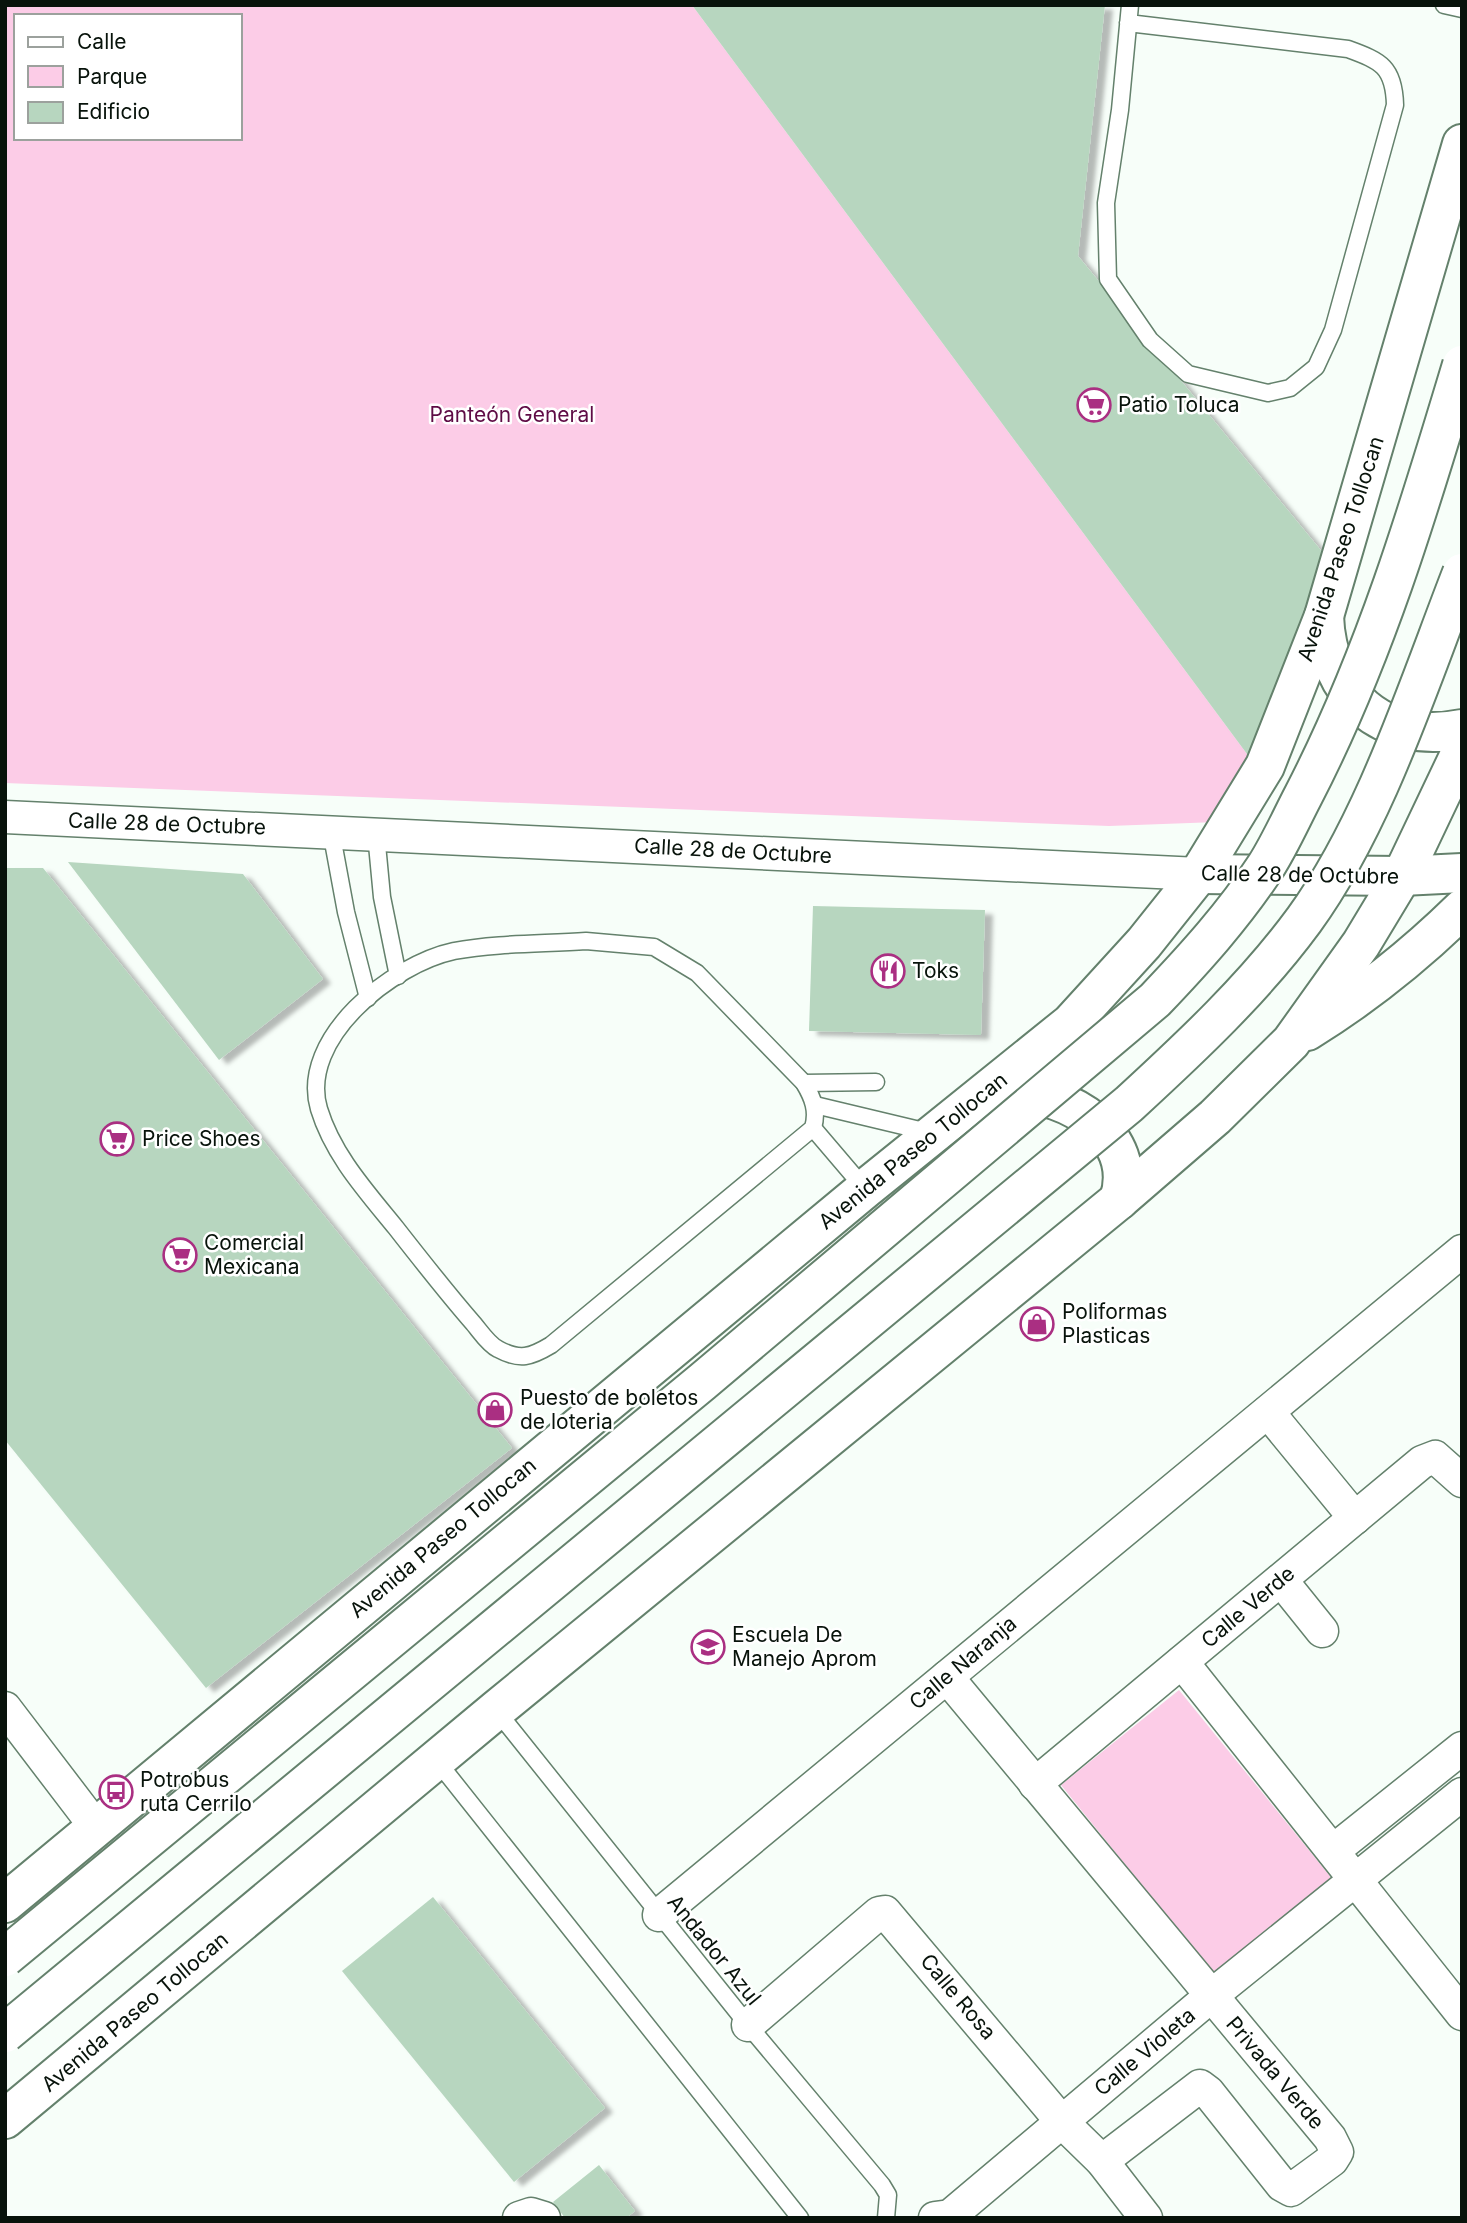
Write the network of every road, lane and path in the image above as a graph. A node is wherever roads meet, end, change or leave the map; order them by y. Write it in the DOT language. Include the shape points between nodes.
graph roads {
  1 [pos="1129,5"];
  2 [pos="1444,5"];
  3 [pos="1462,9"];
  4 [pos="1128,23"];
  5 [pos="1462,144"];
  6 [pos="1462,365"];
  7 [pos="1462,573"];
  8 [pos="1324,616"];
  9 [pos="1462,729"];
  10 [pos="1462,750"];
  11 [pos="5,817"];
  12 [pos="331,831"];
  13 [pos="376,834"];
  14 [pos="1462,873"];
  15 [pos="1199,874"];
  16 [pos="1402,876"];
  17 [pos="1462,909"];
  18 [pos="398,976"];
  19 [pos="368,998"];
  20 [pos="1291,1042"];
  21 [pos="876,1082"];
  22 [pos="804,1083"];
  23 [pos="981,1098"];
  24 [pos="815,1105"];
  25 [pos="813,1128"];
  26 [pos="934,1133"];
  27 [pos="865,1189"];
  28 [pos="1119,1200"];
  29 [pos="1462,1251"];
  30 [pos="1268,1412"];
  31 [pos="1462,1481"];
  32 [pos="1355,1518"];
  33 [pos="1281,1580"];
  34 [pos="1322,1630"];
  35 [pos="1182,1662"];
  36 [pos="947,1677"];
  37 [pos="5,1708"];
  38 [pos="496,1710"];
  39 [pos="1462,1748"];
  40 [pos="437,1761"];
  41 [pos="1035,1784"];
  42 [pos="1462,1794"];
  43 [pos="95,1826"];
  44 [pos="1333,1851"];
  45 [pos="1356,1881"];
  46 [pos="5,1903"];
  47 [pos="659,1915"];
  48 [pos="5,1957"];
  49 [pos="1211,1996"];
  50 [pos="1462,2014"];
  51 [pos="748,2025"];
  52 [pos="5,2033"];
  53 [pos="5,2119"];
  54 [pos="1062,2122"];
  55 [pos="1102,2161"];
  56 [pos="519,2218"];
  57 [pos="544,2218"];
  58 [pos="800,2218"];
  59 [pos="886,2218"];
  60 [pos="935,2218"];
  61 [pos="1146,2218"];
  1 -- 4 [label="lane"];
  2 -- 3 [label="lane"];
  4 -- 4 [label="lane" via="1106,203 1108,279 1150,340 1188,374 1268,393 1290,388 1316,367 1333,330 1395,105 1394,84 1375,59 1348,49"];
  5 -- 8 [label="main road, Avenida Paseo Tollocan"];
  6 -- 48 [label="main road, Avenida Paseo Tollocan, bridge" via="1370,649 1323,757 1266,865 1216,935 1144,1009 691,1391"];
  7 -- 52 [label="main road, bridge" via="1353,840 1304,920 1188,1049 1118,1113"];
  8 -- 9 [label="main road" via="1331,663 1357,703 1377,718 1409,730 1440,733"];
  8 -- 15 [label="main road, Avenida Paseo Tollocan" via="1265,766"];
  10 -- 16 [label="main road, Avenida Paseo Tollocan"];
  11 -- 12 [label="street, Calle 28 de Octubre"];
  12 -- 13 [label="street, Calle 28 de Octubre"];
  12 -- 19 [label="lane"];
  13 -- 15 [label="street, Calle 28 de Octubre"];
  13 -- 18 [label="lane" via="382,897"];
  14 -- 16 [label="main road, Calle 28 de Octubre"];
  15 -- 16 [label="main road, Calle 28 de Octubre"];
  15 -- 23 [label="main road, Avenida Paseo Tollocan" via="1071,1023"];
  16 -- 20 [label="main road, Avenida Paseo Tollocan" via="1361,944"];
  17 -- 20 [label="main road" via="1363,996"];
  18 -- 19 [label="lane"];
  18 -- 22 [label="lane" via="452,952 487,948 586,941 654,947 697,973"];
  19 -- 25 [label="lane" via="332,1035 320,1058 318,1107 337,1153 449,1296 495,1347 517,1358 551,1345"];
  20 -- 28 [label="main road, Avenida Paseo Tollocan" via="1215,1117"];
  21 -- 22 [label="lane"];
  22 -- 24 [label="lane"];
  23 -- 26 [label="main road, Avenida Paseo Tollocan"];
  23 -- 28 [label="main road" via="1030,1093 1055,1098 1087,1116 1111,1140 1120,1161"];
  24 -- 25 [label="lane"];
  24 -- 26 [label="lane"];
  25 -- 27 [label="lane"];
  26 -- 27 [label="main road, Avenida Paseo Tollocan"];
  27 -- 43 [label="main road, Avenida Paseo Tollocan"];
  28 -- 38 [label="main road, Avenida Paseo Tollocan"];
  29 -- 30 [label="street, Calle Naranja"];
  30 -- 32 [label="street"];
  30 -- 36 [label="street, Calle Naranja"];
  31 -- 32 [label="street, Calle Verde" via="1435,1457 1422,1462"];
  32 -- 33 [label="street, Calle Verde"];
  33 -- 34 [label="street"];
  33 -- 35 [label="street, Calle Verde"];
  35 -- 41 [label="street, Calle Verde"];
  35 -- 44 [label="street"];
  36 -- 41 [label="street"];
  36 -- 47 [label="street, Calle Naranja"];
  37 -- 43 [label="street"];
  38 -- 40 [label="main road, Avenida Paseo Tollocan"];
  38 -- 47 [label="lane, Andador Azul"];
  39 -- 44 [label="street"];
  40 -- 53 [label="main road, Avenida Paseo Tollocan"];
  40 -- 58 [label="lane"];
  41 -- 49 [label="street"];
  42 -- 45 [label="street, Calle Violeta"];
  43 -- 46 [label="main road, Avenida Paseo Tollocan"];
  44 -- 45 [label="street"];
  45 -- 49 [label="street, Calle Violeta"];
  45 -- 50 [label="street"];
  47 -- 51 [label="lane, Andador Azul"];
  49 -- 54 [label="street, Calle Violeta"];
  49 -- 55 [label="street, Privada Verde" via="1330,2138 1337,2152 1332,2160 1291,2190 1282,2185 1200,2086"];
  51 -- 54 [label="street, Calle Rosa" via="885,1912"];
  51 -- 59 [label="lane, Andador Azul" via="882,2185 888,2195"];
  54 -- 55 [label="street, Calle Rosa"];
  54 -- 60 [label="street, Calle Violeta" via="950,2216"];
  55 -- 61 [label="street, Calle Rosa"];
  56 -- 57 [label="street" via="531,2214"];
}
